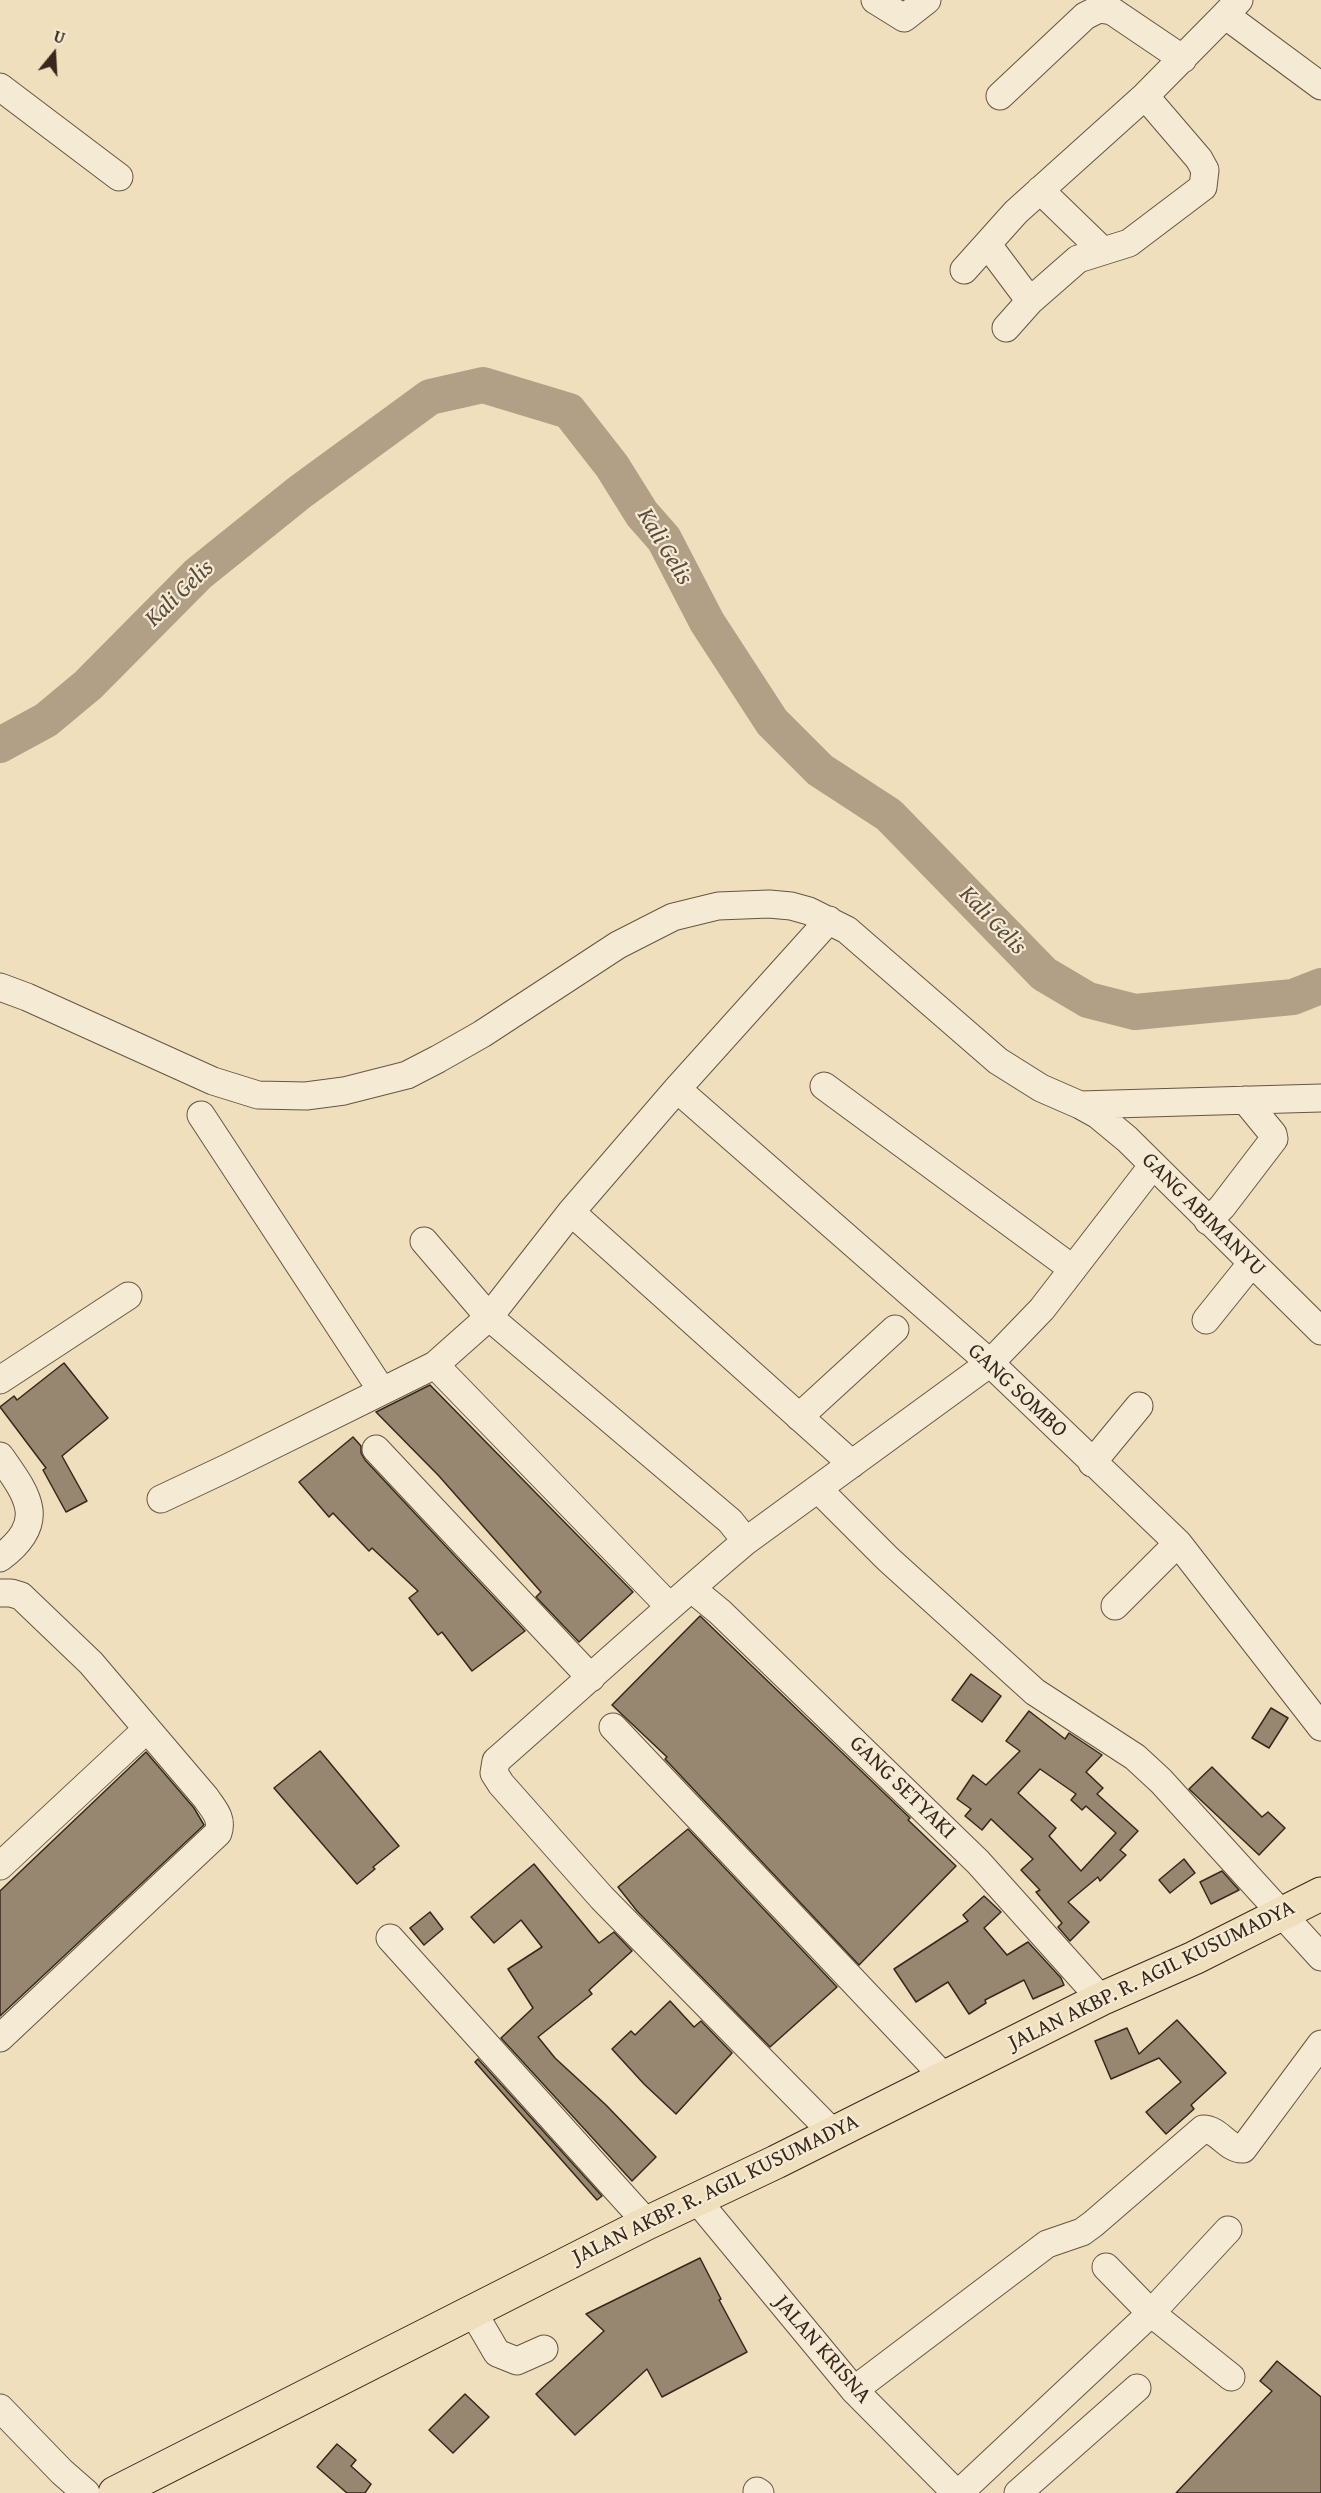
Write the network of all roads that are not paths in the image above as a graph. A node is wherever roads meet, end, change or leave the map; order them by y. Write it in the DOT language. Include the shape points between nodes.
graph roads {
  1 [pos="875,0"];
  2 [pos="927,0"];
  3 [pos="1103,5"];
  4 [pos="1232,8"];
  5 [pos="1183,59"];
  6 [pos="1321,86"];
  7 [pos="0,87"];
  8 [pos="1000,96"];
  9 [pos="1144,96"];
  10 [pos="119,177"];
  11 [pos="1041,190"];
  12 [pos="988,245"];
  13 [pos="1103,251"];
  14 [pos="964,270"];
  15 [pos="1030,301"];
  16 [pos="1006,328"];
  17 [pos="829,920"];
  18 [pos="0,987"];
  19 [pos="824,1086"];
  20 [pos="676,1089"];
  21 [pos="1321,1098"];
  22 [pos="1245,1100"];
  23 [pos="1080,1105"];
  24 [pos="201,1115"];
  25 [pos="1153,1166"];
  26 [pos="571,1212"];
  27 [pos="1208,1221"];
  28 [pos="424,1241"];
  29 [pos="1251,1264"];
  30 [pos="1073,1269"];
  31 [pos="128,1296"];
  32 [pos="489,1317"];
  33 [pos="1206,1320"];
  34 [pos="895,1329"];
  35 [pos="1321,1331"];
  36 [pos="990,1364"];
  37 [pos="435,1365"];
  38 [pos="0,1380"];
  39 [pos="382,1391"];
  40 [pos="1138,1406"];
  41 [pos="799,1417"];
  42 [pos="376,1449"];
  43 [pos="0,1456"];
  44 [pos="1092,1462"];
  45 [pos="852,1464"];
  46 [pos="818,1489"];
  47 [pos="161,1498"];
  48 [pos="746,1541"];
  49 [pos="1178,1543"];
  50 [pos="0,1558"];
  51 [pos="692,1589"];
  52 [pos="0,1593"];
  53 [pos="669,1606"];
  54 [pos="1115,1606"];
  55 [pos="591,1678"];
  56 [pos="613,1726"];
  57 [pos="1321,1727"];
  58 [pos="147,1729"];
  59 [pos="0,1866"];
  60 [pos="1321,1894"];
  61 [pos="1283,1913"];
  62 [pos="390,1938"];
  63 [pos="1321,1957"];
  64 [pos="1101,1999"];
  65 [pos="0,2038"];
  66 [pos="1321,2044"];
  67 [pos="944,2077"];
  68 [pos="833,2133"];
  69 [pos="696,2199"];
  70 [pos="647,2223"];
  71 [pos="1228,2230"];
  72 [pos="1106,2266"];
  73 [pos="473,2312"];
  74 [pos="1151,2313"];
  75 [pos="544,2349"];
  76 [pos="1231,2377"];
  77 [pos="1137,2388"];
  78 [pos="854,2390"];
  79 [pos="0,2408"];
  80 [pos="86,2493"];
  81 [pos="115,2493"];
  82 [pos="958,2493"];
  83 [pos="1018,2493"];
  1 -- 2 [label="street" via="904,18"];
  3 -- 5 [label="street"];
  3 -- 8 [label="street" via="1085,16"];
  4 -- 5 [label="street"];
  4 -- 6 [label="street"];
  5 -- 9 [label="street"];
  7 -- 10 [label="street"];
  9 -- 11 [label="street"];
  9 -- 13 [label="street" via="1199,159 1205,170 1205,182 1197,193 1130,243"];
  11 -- 12 [label="street"];
  11 -- 13 [label="street"];
  12 -- 14 [label="street"];
  12 -- 15 [label="street"];
  13 -- 15 [label="street" via="1078,260"];
  15 -- 16 [label="street"];
  17 -- 18 [label="street, GANG ABIMANYU" via="791,906 769,904 718,906 673,917 618,945 482,1034 407,1075 306,1096 258,1095 213,1081"];
  17 -- 20 [label="street"];
  17 -- 23 [label="street, GANG ABIMANYU" via="865,944 999,1061 1041,1088"];
  19 -- 30 [label="street"];
  20 -- 26 [label="street"];
  20 -- 36 [label="street, GANG SOMBO"];
  21 -- 22 [label="street"];
  22 -- 23 [label="street"];
  22 -- 27 [label="street" via="1274,1139"];
  23 -- 25 [label="street, GANG ABIMANYU" via="1113,1126"];
  24 -- 39 [label="street"];
  25 -- 27 [label="street, GANG ABIMANYU"];
  25 -- 30 [label="street"];
  26 -- 32 [label="street"];
  26 -- 41 [label="street"];
  27 -- 29 [label="street, GANG ABIMANYU"];
  28 -- 32 [label="street"];
  29 -- 33 [label="street"];
  29 -- 35 [label="street, GANG ABIMANYU"];
  30 -- 36 [label="street"];
  31 -- 38 [label="street"];
  32 -- 37 [label="street"];
  32 -- 48 [label="street" via="730,1521"];
  34 -- 41 [label="street"];
  36 -- 44 [label="street, GANG SOMBO"];
  36 -- 45 [label="street"];
  37 -- 39 [label="street"];
  37 -- 53 [label="street"];
  39 -- 47 [label="street"];
  40 -- 44 [label="street"];
  41 -- 45 [label="street"];
  42 -- 55 [label="street"];
  43 -- 50 [label="street" via="17,1480 29,1513 26,1533"];
  44 -- 49 [label="street, GANG SOMBO"];
  45 -- 46 [label="street"];
  46 -- 48 [label="street"];
  46 -- 61 [label="street" via="1035,1692 1135,1757"];
  48 -- 51 [label="street"];
  49 -- 54 [label="street"];
  49 -- 57 [label="street, GANG SOMBO"];
  51 -- 53 [label="street"];
  51 -- 64 [label="street, GANG SETYAKI" via="948,1832"];
  52 -- 58 [label="street" via="21,1596 32,1605 91,1663"];
  53 -- 55 [label="street"];
  55 -- 68 [label="street" via="496,1761 494,1773 602,1898"];
  56 -- 67 [label="street"];
  58 -- 59 [label="street"];
  58 -- 65 [label="street" via="219,1817 218,1833"];
  60 -- 61 [label="main road, JALAN AKBP. R. AGIL KUSUMADYA"];
  61 -- 63 [label="street"];
  61 -- 64 [label="main road, JALAN AKBP. R. AGIL KUSUMADYA"];
  62 -- 70 [label="street"];
  64 -- 67 [label="main road, JALAN AKBP. R. AGIL KUSUMADYA"];
  66 -- 78 [label="street" via="1243,2150 1203,2129 1093,2224 1047,2244"];
  67 -- 68 [label="main road, JALAN AKBP. R. AGIL KUSUMADYA"];
  68 -- 69 [label="main road, JALAN AKBP. R. AGIL KUSUMADYA"];
  69 -- 70 [label="main road, JALAN AKBP. R. AGIL KUSUMADYA"];
  69 -- 78 [label="street, JALAN KRISNA"];
  70 -- 73 [label="main road, JALAN AKBP. R. AGIL KUSUMADYA"];
  71 -- 74 [label="street"];
  72 -- 74 [label="street"];
  73 -- 75 [label="street" via="497,2353 517,2361"];
  73 -- 81 [label="main road, JALAN AKBP. R. AGIL KUSUMADYA"];
  74 -- 76 [label="street"];
  74 -- 82 [label="street"];
  77 -- 83 [label="street"];
  78 -- 82 [label="street, JALAN KRISNA"];
  79 -- 80 [label="street"];
}
